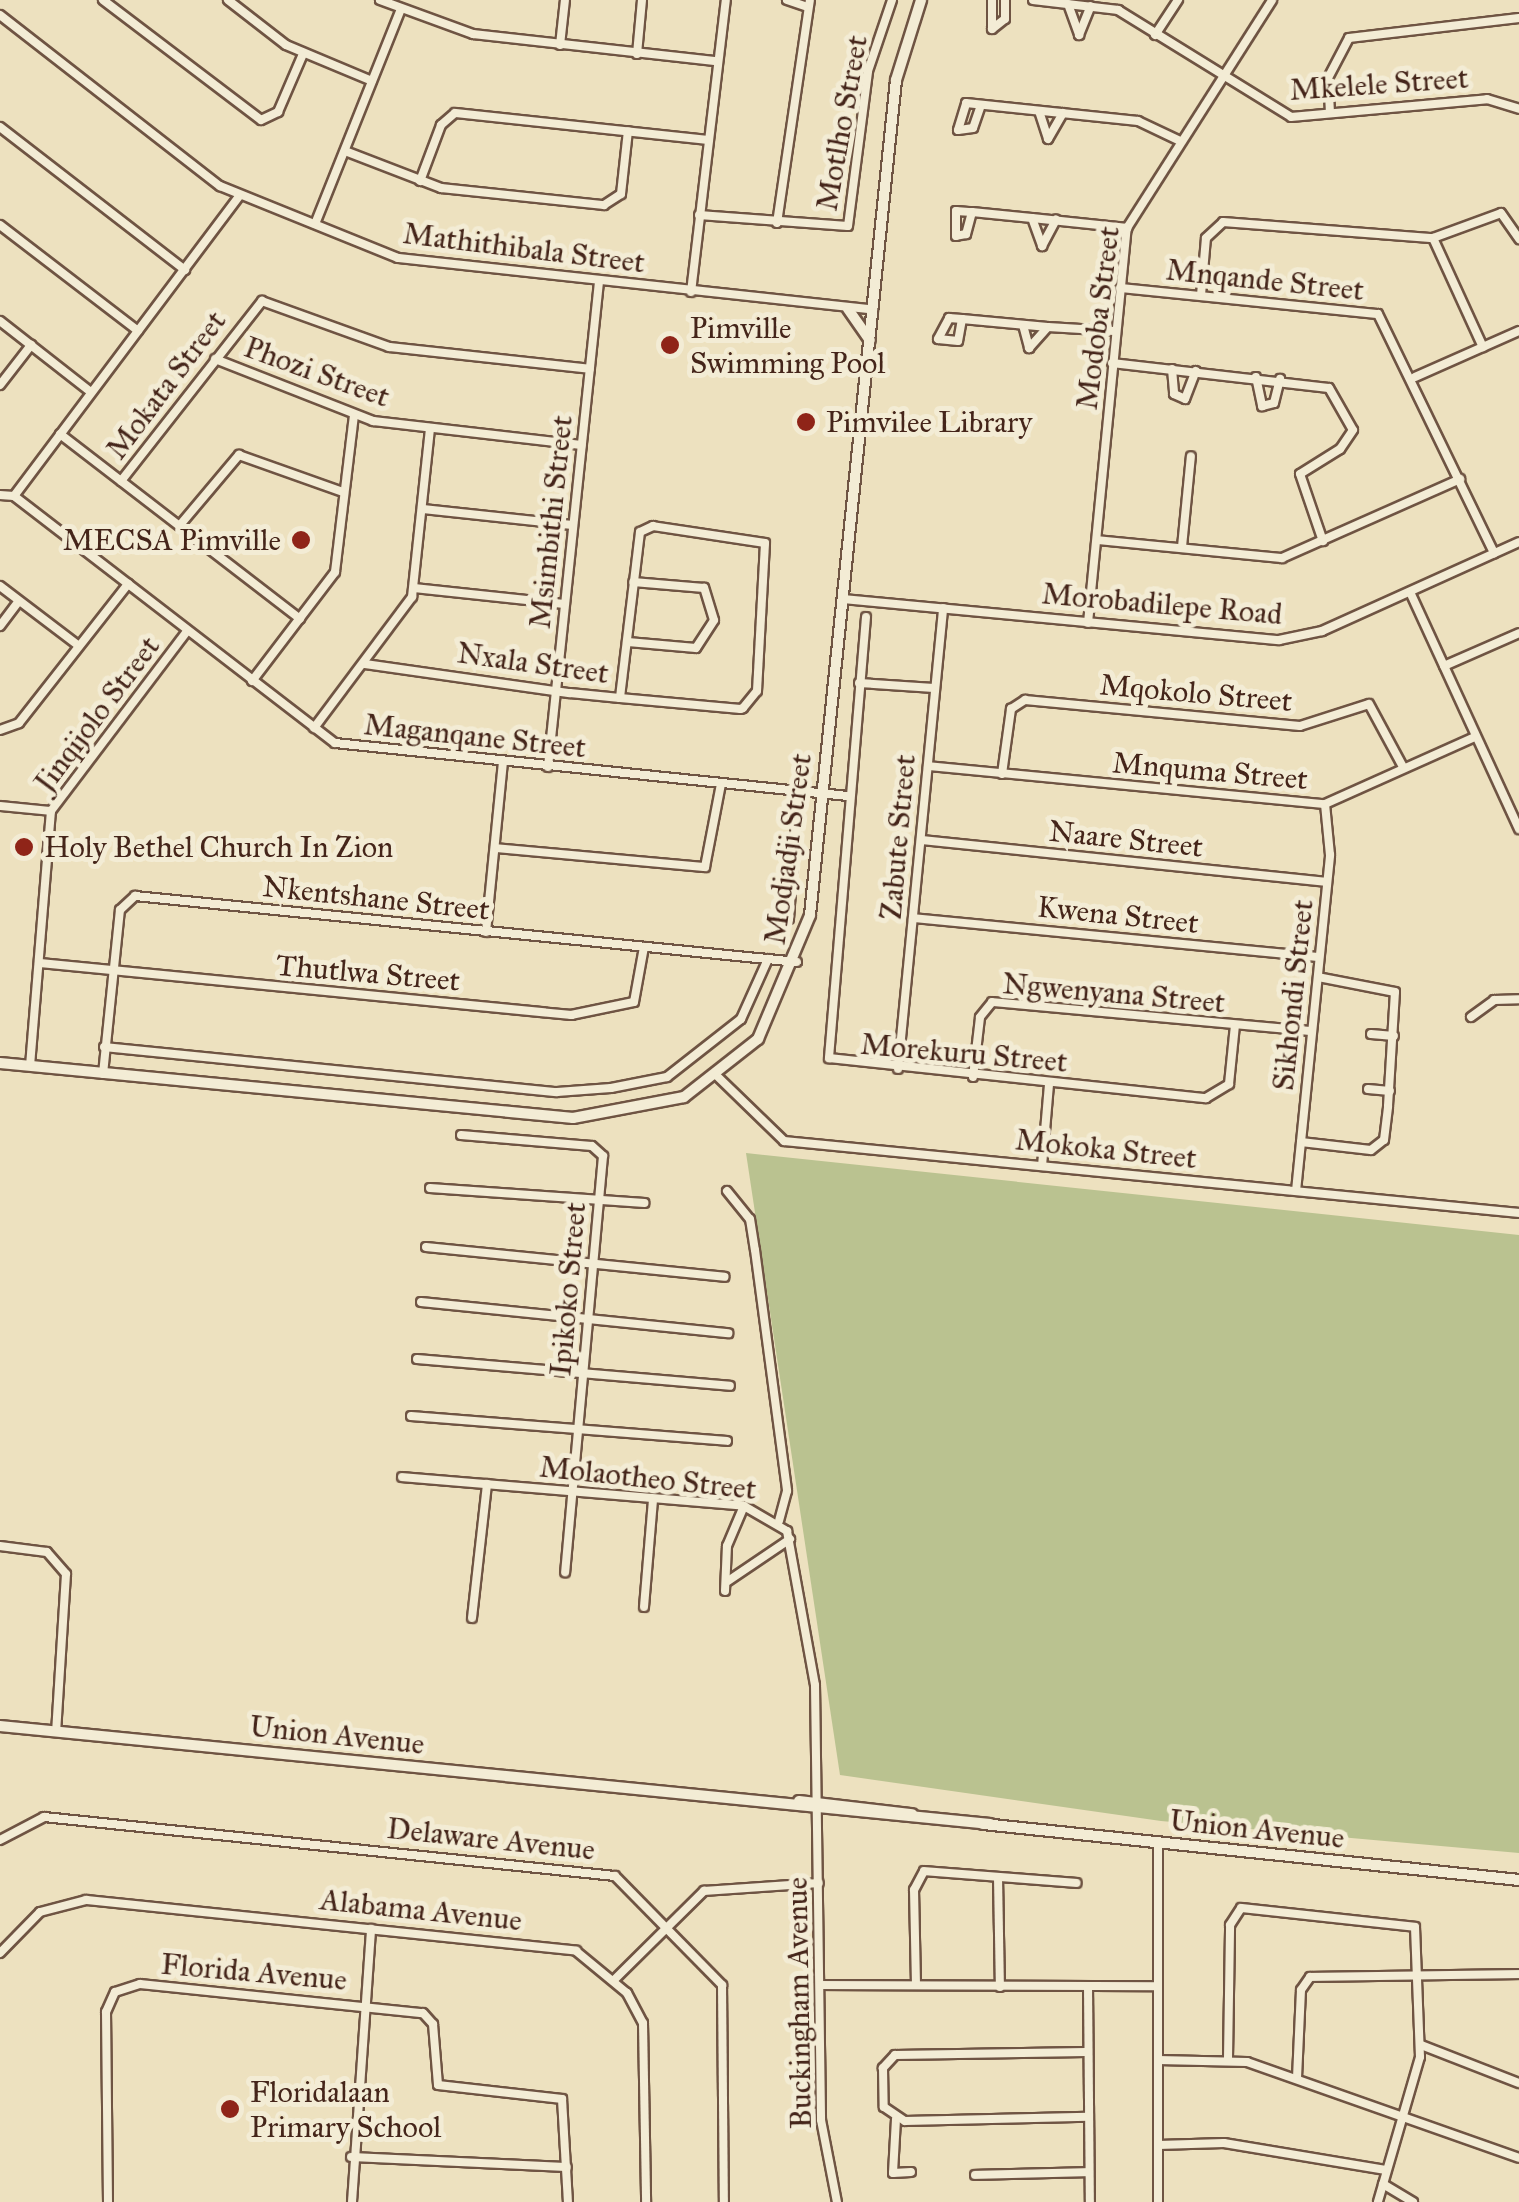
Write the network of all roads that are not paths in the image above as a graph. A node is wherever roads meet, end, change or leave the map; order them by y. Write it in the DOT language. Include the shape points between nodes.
graph roads {
  1 [pos="104,0"];
  2 [pos="228,0"];
  3 [pos="380,0"];
  4 [pos="565,0"];
  5 [pos="642,0"];
  6 [pos="726,0"];
  7 [pos="787,0"];
  8 [pos="892,0"];
  9 [pos="922,0"];
  10 [pos="992,0"];
  11 [pos="1005,0"];
  12 [pos="1033,0"];
  13 [pos="1178,0"];
  14 [pos="1272,0"];
  15 [pos="808,4"];
  16 [pos="1068,4"];
  17 [pos="1091,6"];
  18 [pos="402,9"];
  19 [pos="0,15"];
  20 [pos="1519,18"];
  21 [pos="1156,35"];
  22 [pos="560,45"];
  23 [pos="302,54"];
  24 [pos="636,54"];
  25 [pos="714,61"];
  26 [pos="1222,80"];
  27 [pos="372,81"];
  28 [pos="981,105"];
  29 [pos="1519,108"];
  30 [pos="1040,110"];
  31 [pos="1063,113"];
  32 [pos="1330,113"];
  33 [pos="0,127"];
  34 [pos="628,131"];
  35 [pos="707,140"];
  36 [pos="1180,141"];
  37 [pos="345,151"];
  38 [pos="420,181"];
  39 [pos="240,195"];
  40 [pos="972,212"];
  41 [pos="699,215"];
  42 [pos="1032,218"];
  43 [pos="1056,220"];
  44 [pos="0,224"];
  45 [pos="314,224"];
  46 [pos="777,224"];
  47 [pos="1127,228"];
  48 [pos="1433,238"];
  49 [pos="1519,240"];
  50 [pos="185,270"];
  51 [pos="599,282"];
  52 [pos="1120,288"];
  53 [pos="691,292"];
  54 [pos="1201,295"];
  55 [pos="848,309"];
  56 [pos="873,310"];
  57 [pos="962,319"];
  58 [pos="0,321"];
  59 [pos="1022,325"];
  60 [pos="1048,327"];
  61 [pos="138,331"];
  62 [pos="1519,331"];
  63 [pos="1114,332"];
  64 [pos="870,341"];
  65 [pos="31,345"];
  66 [pos="1482,347"];
  67 [pos="216,359"];
  68 [pos="1112,363"];
  69 [pos="1172,368"];
  70 [pos="590,369"];
  71 [pos="1196,371"];
  72 [pos="1256,377"];
  73 [pos="1415,377"];
  74 [pos="1280,379"];
  75 [pos="0,385"];
  76 [pos="90,392"];
  77 [pos="354,416"];
  78 [pos="430,428"];
  79 [pos="60,434"];
  80 [pos="582,445"];
  81 [pos="1192,456"];
  82 [pos="1460,479"];
  83 [pos="121,481"];
  84 [pos="343,492"];
  85 [pos="0,496"];
  86 [pos="14,496"];
  87 [pos="423,509"];
  88 [pos="180,525"];
  89 [pos="572,525"];
  90 [pos="1097,540"];
  91 [pos="1322,541"];
  92 [pos="1519,542"];
  93 [pos="1182,546"];
  94 [pos="1494,553"];
  95 [pos="632,582"];
  96 [pos="128,584"];
  97 [pos="0,586"];
  98 [pos="414,588"];
  99 [pos="1410,592"];
  100 [pos="843,598"];
  101 [pos="19,601"];
  102 [pos="564,604"];
  103 [pos="943,608"];
  104 [pos="866,616"];
  105 [pos="300,618"];
  106 [pos="1088,622"];
  107 [pos="0,626"];
  108 [pos="187,631"];
  109 [pos="1518,636"];
  110 [pos="628,642"];
  111 [pos="78,646"];
  112 [pos="366,664"];
  113 [pos="1444,666"];
  114 [pos="252,681"];
  115 [pos="860,683"];
  116 [pos="934,688"];
  117 [pos="555,691"];
  118 [pos="620,698"];
  119 [pos="314,728"];
  120 [pos="0,730"];
  121 [pos="1476,737"];
  122 [pos="503,763"];
  123 [pos="928,766"];
  124 [pos="548,767"];
  125 [pos="1404,767"];
  126 [pos="1002,774"];
  127 [pos="721,784"];
  128 [pos="798,791"];
  129 [pos="824,793"];
  130 [pos="848,796"];
  131 [pos="1325,804"];
  132 [pos="0,806"];
  133 [pos="51,811"];
  134 [pos="1519,829"];
  135 [pos="922,840"];
  136 [pos="495,848"];
  137 [pos="1326,882"];
  138 [pos="913,918"];
  139 [pos="789,919"];
  140 [pos="486,932"];
  141 [pos="644,947"];
  142 [pos="1319,957"];
  143 [pos="768,959"];
  144 [pos="797,962"];
  145 [pos="40,963"];
  146 [pos="112,971"];
  147 [pos="1318,977"];
  148 [pos="1519,999"];
  149 [pos="1471,1018"];
  150 [pos="1235,1025"];
  151 [pos="1312,1031"];
  152 [pos="1371,1034"];
  153 [pos="1394,1036"];
  154 [pos="104,1047"];
  155 [pos="0,1063"];
  156 [pos="30,1066"];
  157 [pos="898,1069"];
  158 [pos="103,1074"];
  159 [pos="716,1076"];
  160 [pos="973,1076"];
  161 [pos="1049,1084"];
  162 [pos="1368,1089"];
  163 [pos="1390,1091"];
  164 [pos="461,1135"];
  165 [pos="1301,1142"];
  166 [pos="1042,1166"];
  167 [pos="430,1188"];
  168 [pos="1296,1190"];
  169 [pos="727,1191"];
  170 [pos="598,1203"];
  171 [pos="644,1203"];
  172 [pos="1519,1212"];
  173 [pos="426,1247"];
  174 [pos="593,1265"];
  175 [pos="724,1277"];
  176 [pos="421,1302"];
  177 [pos="589,1318"];
  178 [pos="728,1333"];
  179 [pos="417,1359"];
  180 [pos="584,1373"];
  181 [pos="730,1386"];
  182 [pos="411,1416"];
  183 [pos="578,1430"];
  184 [pos="727,1441"];
  185 [pos="402,1477"];
  186 [pos="488,1484"];
  187 [pos="572,1492"];
  188 [pos="653,1499"];
  189 [pos="744,1506"];
  190 [pos="779,1521"];
  191 [pos="790,1539"];
  192 [pos="0,1546"];
  193 [pos="565,1572"];
  194 [pos="728,1581"];
  195 [pos="725,1592"];
  196 [pos="644,1607"];
  197 [pos="472,1618"];
  198 [pos="0,1726"];
  199 [pos="56,1731"];
  200 [pos="818,1806"];
  201 [pos="0,1840"];
  202 [pos="1158,1843"];
  203 [pos="998,1877"];
  204 [pos="1519,1880"];
  205 [pos="819,1882"];
  206 [pos="1077,1884"];
  207 [pos="667,1923"];
  208 [pos="372,1929"];
  209 [pos="0,1952"];
  210 [pos="1421,1974"];
  211 [pos="1519,1974"];
  212 [pos="614,1980"];
  213 [pos="820,1985"];
  214 [pos="916,1985"];
  215 [pos="1158,1986"];
  216 [pos="1000,1987"];
  217 [pos="1088,1987"];
  218 [pos="364,2005"];
  219 [pos="1421,2045"];
  220 [pos="1086,2052"];
  221 [pos="1228,2058"];
  222 [pos="1158,2060"];
  223 [pos="1297,2078"];
  224 [pos="1519,2083"];
  225 [pos="1404,2115"];
  226 [pos="1088,2117"];
  227 [pos="896,2120"];
  228 [pos="1158,2145"];
  229 [pos="352,2158"];
  230 [pos="1519,2158"];
  231 [pos="567,2167"];
  232 [pos="1386,2170"];
  233 [pos="911,2172"];
  234 [pos="1089,2172"];
  235 [pos="975,2175"];
  236 [pos="1383,2184"];
  237 [pos="108,2202"];
  238 [pos="352,2202"];
  239 [pos="568,2202"];
  240 [pos="646,2202"];
  241 [pos="724,2202"];
  242 [pos="837,2202"];
  243 [pos="1090,2202"];
  244 [pos="1158,2202"];
  245 [pos="1378,2202"];
  246 [pos="1413,2202"];
  1 -- 23 [label="street" via="261,120 278,112"];
  2 -- 23 [label="street"];
  3 -- 18 [label="street"];
  4 -- 22 [label="street"];
  5 -- 24 [label="street"];
  6 -- 25 [label="street"];
  7 -- 15 [label="street"];
  8 -- 46 [label="street, Motlho Street" via="868,71 854,219 841,230"];
  9 -- 56 [label="street, Modjadji Street" via="896,80"];
  10 -- 11 [label="street" via="992,29 1005,19"];
  12 -- 16 [label="street, Mkelele Street"];
  13 -- 21 [label="street"];
  14 -- 26 [label="street, Modoba Street"];
  15 -- 46 [label="street"];
  16 -- 17 [label="street, Mkelele Street"];
  16 -- 17 [label="street" via="1080,35"];
  17 -- 21 [label="street, Mkelele Street"];
  18 -- 22 [label="street" via="472,34"];
  18 -- 27 [label="street"];
  19 -- 39 [label="street, Mathithibala Street"];
  20 -- 32 [label="street" via="1350,38 1328,78"];
  21 -- 26 [label="street, Mkelele Street"];
  22 -- 24 [label="street"];
  23 -- 27 [label="street"];
  24 -- 25 [label="street"];
  25 -- 35 [label="street"];
  26 -- 32 [label="street, Mkelele Street" via="1278,114"];
  26 -- 36 [label="street, Modoba Street"];
  27 -- 37 [label="street"];
  28 -- 30 [label="street"];
  29 -- 32 [label="street, Mkelele Street" via="1487,99"];
  30 -- 31 [label="street"];
  30 -- 31 [label="street" via="1048,138"];
  31 -- 36 [label="street" via="1138,121"];
  33 -- 50 [label="street"];
  34 -- 35 [label="street"];
  34 -- 38 [label="street" via="454,113"];
  34 -- 38 [label="street" via="622,190 610,204"];
  35 -- 41 [label="street"];
  36 -- 47 [label="street, Modoba Street"];
  37 -- 38 [label="street"];
  37 -- 45 [label="street"];
  39 -- 45 [label="street, Mathithibala Street"];
  39 -- 50 [label="street"];
  40 -- 42 [label="street"];
  41 -- 46 [label="street, Motlho Street"];
  41 -- 53 [label="street"];
  42 -- 43 [label="street"];
  42 -- 43 [label="street" via="1042,246"];
  43 -- 47 [label="street"];
  44 -- 61 [label="street"];
  45 -- 51 [label="street, Mathithibala Street" via="418,263"];
  47 -- 52 [label="street, Modoba Street"];
  48 -- 49 [label="street" via="1501,213"];
  48 -- 54 [label="street" via="1223,222 1206,238"];
  48 -- 66 [label="street"];
  50 -- 61 [label="street"];
  51 -- 53 [label="street, Mathithibala Street"];
  51 -- 70 [label="street, Msimbithi Street"];
  52 -- 54 [label="street, Mnqande Street"];
  52 -- 63 [label="street, Modoba Street"];
  53 -- 55 [label="street, Mathithibala Street"];
  54 -- 73 [label="street, Mnqande Street" via="1378,314"];
  55 -- 56 [label="street, Mathithibala Street"];
  55 -- 64 [label="street"];
  56 -- 64 [label="street, Modjadji Street"];
  57 -- 59 [label="street"];
  58 -- 65 [label="street"];
  59 -- 60 [label="street"];
  59 -- 60 [label="street" via="1033,348"];
  60 -- 63 [label="street"];
  61 -- 76 [label="street"];
  62 -- 66 [label="street"];
  63 -- 68 [label="street, Modoba Street"];
  64 -- 100 [label="street, Modjadji Street"];
  65 -- 75 [label="street"];
  65 -- 76 [label="street"];
  66 -- 73 [label="street"];
  67 -- 70 [label="street, Mokata Street" via="268,300 389,347"];
  67 -- 77 [label="street, Phozi Street"];
  67 -- 83 [label="street, Mokata Street"];
  68 -- 69 [label="street"];
  68 -- 90 [label="street, Modoba Street"];
  69 -- 71 [label="street"];
  69 -- 71 [label="street" via="1174,394 1185,400"];
  70 -- 80 [label="street, Msimbithi Street"];
  71 -- 72 [label="street"];
  72 -- 74 [label="street"];
  72 -- 74 [label="street" via="1262,406 1274,403"];
  73 -- 82 [label="street, Mnqande Street"];
  74 -- 91 [label="street" via="1329,388 1350,420 1349,442 1300,474"];
  76 -- 79 [label="street"];
  77 -- 78 [label="street, Phozi Street"];
  77 -- 84 [label="street"];
  78 -- 80 [label="street, Phozi Street"];
  78 -- 87 [label="street"];
  79 -- 83 [label="street"];
  79 -- 86 [label="street"];
  80 -- 89 [label="street, Msimbithi Street"];
  81 -- 93 [label="street"];
  82 -- 91 [label="street"];
  82 -- 94 [label="street, Mnqande Street"];
  83 -- 88 [label="street"];
  84 -- 88 [label="street" via="239,455"];
  84 -- 105 [label="street" via="335,572"];
  85 -- 86 [label="street"];
  86 -- 96 [label="street, Maganqane Street"];
  87 -- 89 [label="street"];
  87 -- 98 [label="street"];
  88 -- 105 [label="street"];
  89 -- 102 [label="street, Msimbithi Street"];
  90 -- 93 [label="street"];
  90 -- 106 [label="street, Modoba Street"];
  91 -- 93 [label="street" via="1282,558"];
  92 -- 94 [label="street, Morobadilepe Road"];
  94 -- 99 [label="street, Morobadilepe Road"];
  95 -- 110 [label="street"];
  95 -- 110 [label="street" via="704,588 715,609 702,646"];
  95 -- 118 [label="street, Nxala Street" via="636,539 648,526 766,543 752,703"];
  96 -- 108 [label="street, Maganqane Street"];
  96 -- 111 [label="street"];
  97 -- 101 [label="street"];
  98 -- 102 [label="street"];
  98 -- 112 [label="street"];
  99 -- 106 [label="street, Morobadilepe Road" via="1279,640"];
  99 -- 113 [label="street"];
  100 -- 103 [label="street, Morobadilepe Road"];
  100 -- 129 [label="street, Modjadji Street"];
  101 -- 107 [label="street"];
  101 -- 111 [label="street"];
  102 -- 117 [label="street, Msimbithi Street"];
  103 -- 106 [label="street, Morobadilepe Road"];
  103 -- 116 [label="street, Zabute Street"];
  104 -- 115 [label="street, Morekuru Street"];
  105 -- 114 [label="street"];
  108 -- 114 [label="street, Maganqane Street"];
  108 -- 133 [label="street, Jinqijolo Street"];
  109 -- 113 [label="street"];
  110 -- 118 [label="street"];
  111 -- 120 [label="street" via="19,723"];
  112 -- 117 [label="street, Nxala Street"];
  112 -- 119 [label="street"];
  113 -- 121 [label="street"];
  114 -- 119 [label="street, Maganqane Street"];
  115 -- 116 [label="street"];
  115 -- 130 [label="street, Morekuru Street"];
  116 -- 123 [label="street, Zabute Street"];
  117 -- 118 [label="street, Nxala Street"];
  117 -- 124 [label="street, Msimbithi Street"];
  119 -- 122 [label="street, Maganqane Street" via="360,749"];
  121 -- 125 [label="street, Mnquma Street"];
  121 -- 134 [label="street"];
  122 -- 124 [label="street, Maganqane Street"];
  122 -- 136 [label="street"];
  123 -- 126 [label="street, Mnquma Street"];
  123 -- 135 [label="street, Zabute Street"];
  124 -- 127 [label="street, Maganqane Street"];
  125 -- 126 [label="street, Mqokolo Street" via="1369,704 1300,726 1024,700 1011,709"];
  125 -- 131 [label="street, Mnquma Street"];
  126 -- 131 [label="street, Mnquma Street"];
  127 -- 128 [label="street, Maganqane Street"];
  127 -- 136 [label="street" via="705,867"];
  128 -- 129 [label="street, Maganqane Street"];
  128 -- 139 [label="street"];
  129 -- 130 [label="street, Maganqane Street"];
  129 -- 144 [label="street, Modjadji Street"];
  130 -- 157 [label="street, Morekuru Street" via="824,1050 838,1064"];
  131 -- 137 [label="street, Sikhondi Street"];
  132 -- 133 [label="street"];
  133 -- 145 [label="street, Jinqijolo Street"];
  135 -- 137 [label="street, Naare Street"];
  135 -- 138 [label="street, Zabute Street"];
  136 -- 140 [label="street"];
  137 -- 142 [label="street, Sikhondi Street"];
  138 -- 142 [label="street, Kwena Street"];
  138 -- 157 [label="street, Zabute Street"];
  140 -- 141 [label="street, Nkentshane Street"];
  140 -- 146 [label="street, Nkentshane Street" via="138,896 120,910"];
  141 -- 143 [label="street, Nkentshane Street"];
  141 -- 146 [label="street, Thutlwa Street" via="636,1000 571,1015"];
  142 -- 147 [label="street, Sikhondi Street"];
  143 -- 144 [label="street, Nkentshane Street"];
  143 -- 154 [label="street" via="742,1020 680,1069 597,1090"];
  144 -- 159 [label="street, Modjadji Street" via="765,1031"];
  145 -- 146 [label="street, Thutlwa Street"];
  145 -- 156 [label="street, Jinqijolo Street"];
  146 -- 154 [label="street, Nkentshane Street"];
  147 -- 151 [label="street, Sikhondi Street"];
  147 -- 153 [label="street" via="1394,990"];
  148 -- 149 [label="street" via="1494,1000"];
  150 -- 151 [label="street, Ngwenyana Street"];
  150 -- 160 [label="street, Ngwenyana Street" via="992,1002 980,1018"];
  150 -- 161 [label="street, Morekuru Street" via="1230,1084 1214,1098"];
  151 -- 165 [label="street, Sikhondi Street"];
  152 -- 153 [label="street"];
  153 -- 163 [label="street"];
  154 -- 158 [label="street, Nkentshane Street"];
  155 -- 156 [label="street, Modjadji Street"];
  156 -- 158 [label="street, Modjadji Street"];
  157 -- 160 [label="street, Morekuru Street"];
  158 -- 159 [label="street, Modjadji Street" via="573,1118 663,1104"];
  159 -- 166 [label="street, Mokoka Street" via="784,1141"];
  160 -- 161 [label="street, Morekuru Street"];
  161 -- 166 [label="street"];
  162 -- 163 [label="street"];
  163 -- 165 [label="street" via="1379,1146"];
  164 -- 170 [label="street, Ipikoko Street" via="596,1148"];
  165 -- 168 [label="street, Sikhondi Street"];
  166 -- 168 [label="street, Mokoka Street"];
  167 -- 170 [label="street"];
  168 -- 172 [label="street, Mokoka Street"];
  169 -- 190 [label="street" via="750,1219 755,1250 787,1491"];
  170 -- 171 [label="street"];
  170 -- 174 [label="street, Ipikoko Street"];
  173 -- 174 [label="street"];
  174 -- 175 [label="street"];
  174 -- 177 [label="street, Ipikoko Street"];
  176 -- 177 [label="street"];
  177 -- 178 [label="street"];
  177 -- 180 [label="street, Ipikoko Street"];
  179 -- 180 [label="street"];
  180 -- 181 [label="street"];
  180 -- 183 [label="street, Ipikoko Street"];
  182 -- 183 [label="street"];
  183 -- 184 [label="street"];
  183 -- 187 [label="street, Ipikoko Street"];
  185 -- 186 [label="street, Molaotheo Street"];
  186 -- 187 [label="street, Molaotheo Street"];
  186 -- 197 [label="street"];
  187 -- 188 [label="street, Molaotheo Street"];
  187 -- 193 [label="street, Ipikoko Street"];
  188 -- 189 [label="street, Molaotheo Street"];
  188 -- 196 [label="street"];
  189 -- 190 [label="street, Molaotheo Street"];
  189 -- 194 [label="street" via="726,1546"];
  190 -- 191 [label="street, Molaotheo Street"];
  191 -- 194 [label="street"];
  191 -- 200 [label="street, Molaotheo Street" via="812,1648"];
  192 -- 199 [label="street" via="47,1552 66,1574"];
  194 -- 195 [label="street"];
  198 -- 199 [label="street, Union Avenue"];
  199 -- 200 [label="street, Union Avenue"];
  200 -- 202 [label="street, Union Avenue"];
  200 -- 205 [label="street, Buckingham Avenue"];
  201 -- 207 [label="street, Delaware Avenue" via="44,1817 594,1871 622,1880"];
  202 -- 204 [label="street, Union Avenue"];
  202 -- 215 [label="street"];
  203 -- 206 [label="street"];
  203 -- 214 [label="street" via="937,1868 919,1876"];
  203 -- 216 [label="street"];
  205 -- 207 [label="street" via="723,1884"];
  205 -- 213 [label="street, Buckingham Avenue"];
  207 -- 212 [label="street"];
  207 -- 241 [label="street, Delaware Avenue" via="722,1984"];
  208 -- 209 [label="street, Alabama Avenue" via="78,1900 40,1912"];
  208 -- 212 [label="street, Alabama Avenue" via="564,1947"];
  208 -- 218 [label="street"];
  210 -- 211 [label="street"];
  210 -- 219 [label="street"];
  210 -- 221 [label="street" via="1418,1932 1406,1920 1244,1906 1230,1925"];
  210 -- 223 [label="street" via="1305,1980"];
  212 -- 240 [label="street, Alabama Avenue" via="645,2033"];
  213 -- 214 [label="street"];
  213 -- 242 [label="street, Buckingham Avenue" via="821,2120"];
  214 -- 216 [label="street"];
  215 -- 217 [label="street"];
  215 -- 222 [label="street"];
  216 -- 217 [label="street"];
  217 -- 220 [label="street"];
  218 -- 229 [label="street"];
  218 -- 231 [label="street, Florida Avenue" via="428,2016 432,2077 443,2088 559,2096"];
  218 -- 237 [label="street, Florida Avenue" via="140,1984 116,1992 106,2012"];
  219 -- 224 [label="street"];
  219 -- 225 [label="street"];
  220 -- 226 [label="street"];
  220 -- 227 [label="street" via="895,2056 884,2068 884,2107"];
  221 -- 222 [label="street"];
  221 -- 223 [label="street"];
  222 -- 228 [label="street"];
  223 -- 225 [label="street"];
  225 -- 230 [label="street"];
  225 -- 232 [label="street"];
  226 -- 227 [label="street"];
  226 -- 234 [label="street"];
  227 -- 233 [label="street" via="893,2172"];
  228 -- 232 [label="street" via="1224,2144"];
  228 -- 244 [label="street"];
  229 -- 231 [label="street"];
  229 -- 238 [label="street"];
  231 -- 239 [label="street"];
  232 -- 236 [label="street"];
  234 -- 235 [label="street"];
  234 -- 243 [label="street"];
  236 -- 245 [label="street"];
  236 -- 246 [label="street"];
}
